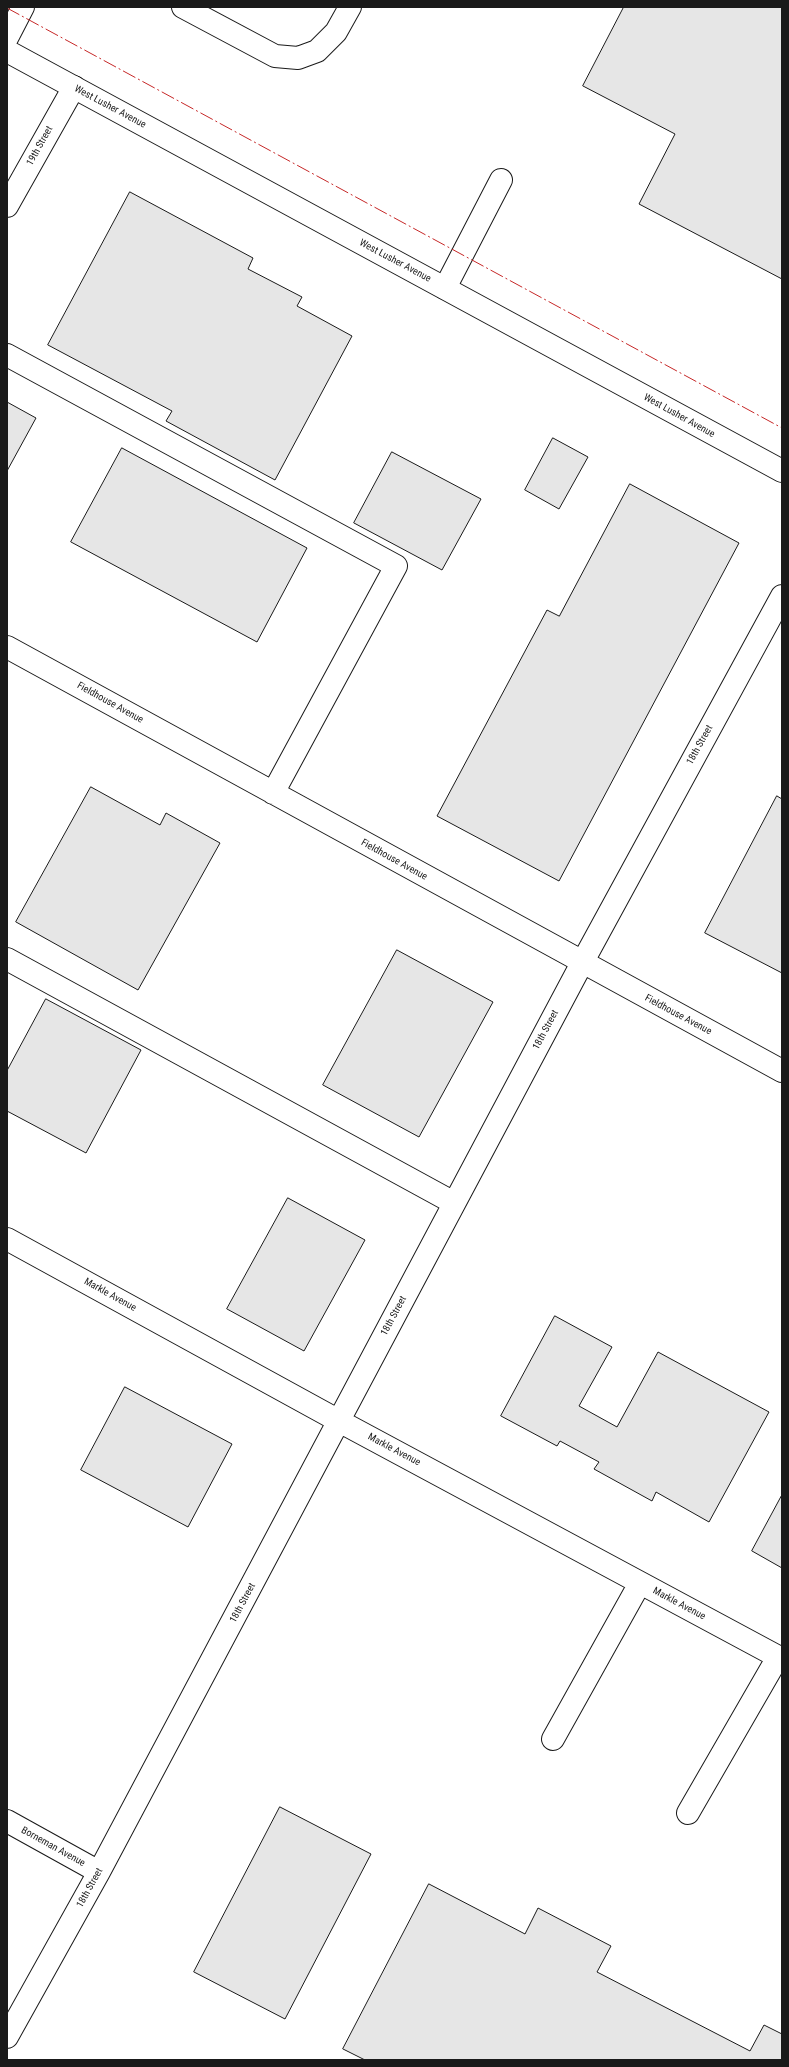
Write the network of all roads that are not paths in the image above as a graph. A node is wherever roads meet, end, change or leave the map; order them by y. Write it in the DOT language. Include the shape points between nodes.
graph roads {
  1 [pos="24,7"];
  2 [pos="184,7"];
  3 [pos="350,7"];
  4 [pos="7,38"];
  5 [pos="7,51"];
  6 [pos="74,87"];
  7 [pos="501,180"];
  8 [pos="7,206"];
  9 [pos="445,288"];
  10 [pos="7,355"];
  11 [pos="781,469"];
  12 [pos="782,596"];
  13 [pos="7,647"];
  14 [pos="273,793"];
  15 [pos="7,960"];
  16 [pos="582,963"];
  17 [pos="782,1071"];
  18 [pos="454,1202"];
  19 [pos="7,1239"];
  20 [pos="339,1421"];
  21 [pos="640,1583"];
  22 [pos="780,1658"];
  23 [pos="553,1739"];
  24 [pos="688,1813"];
  25 [pos="7,1821"];
  26 [pos="99,1872"];
  27 [pos="7,2037"];
  1 -- 4 [label="street"];
  2 -- 3 [label="street" via="275,56 298,58 317,51 336,32"];
  5 -- 6 [label="street, West Lusher Avenue"];
  6 -- 8 [label="street, 19th Street"];
  6 -- 9 [label="street, West Lusher Avenue"];
  7 -- 9 [label="street"];
  9 -- 11 [label="street, West Lusher Avenue"];
  10 -- 14 [label="street" via="396,566"];
  12 -- 16 [label="street, 18th Street"];
  13 -- 14 [label="street, Fieldhouse Avenue"];
  14 -- 16 [label="street, Fieldhouse Avenue"];
  15 -- 18 [label="street"];
  16 -- 17 [label="street, Fieldhouse Avenue"];
  16 -- 18 [label="street, 18th Street"];
  18 -- 20 [label="street, 18th Street"];
  19 -- 20 [label="street, Markle Avenue"];
  20 -- 21 [label="street, Markle Avenue"];
  20 -- 26 [label="street, 18th Street"];
  21 -- 22 [label="street, Markle Avenue"];
  21 -- 23 [label="street"];
  22 -- 24 [label="street"];
  25 -- 26 [label="street, Borneman Avenue"];
  26 -- 27 [label="street, 18th Street"];
}
